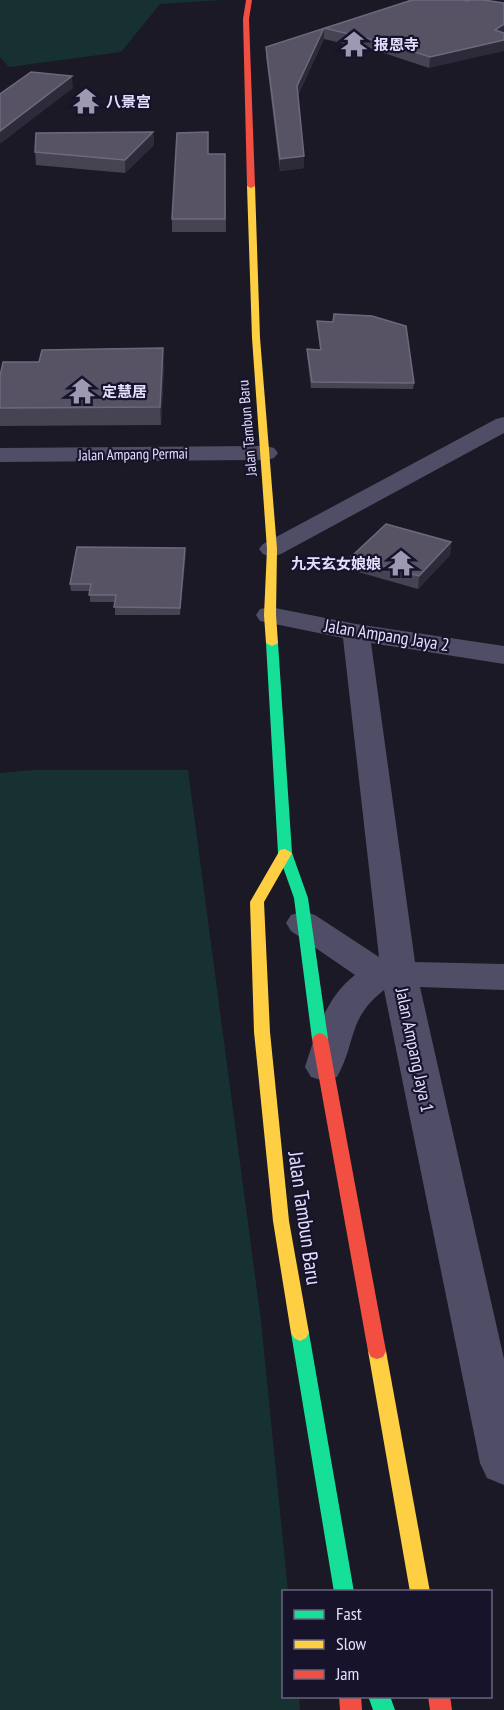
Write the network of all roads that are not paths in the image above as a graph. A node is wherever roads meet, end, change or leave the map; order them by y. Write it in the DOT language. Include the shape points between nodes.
graph roads {
  1 [pos="249,0"];
  2 [pos="504,424"];
  3 [pos="266,453"];
  4 [pos="0,455"];
  5 [pos="272,549"];
  6 [pos="270,615"];
  7 [pos="356,632"];
  8 [pos="504,655"];
  9 [pos="285,853"];
  10 [pos="303,923"];
  11 [pos="390,974"];
  12 [pos="504,977"];
  13 [pos="324,1067"];
  14 [pos="504,1463"];
  15 [pos="344,1590"];
  16 [pos="420,1590"];
  1 -- 3 [label="main road, Jalan Tambun Baru" via="246,19 256,338"];
  2 -- 5 [label="street"];
  3 -- 4 [label="street, Jalan Ampang Permai"];
  3 -- 5 [label="main road, Jalan Tambun Baru"];
  5 -- 6 [label="main road, Jalan Tambun Baru"];
  6 -- 7 [label="street, Jalan Ampang Jaya 2"];
  6 -- 9 [label="main road, Jalan Tambun Baru"];
  7 -- 8 [label="street, Jalan Ampang Jaya 2"];
  7 -- 11 [label="street, Jalan Ampang Jaya 1"];
  9 -- 10 [label="main road, Jalan Tambun Baru" via="301,898"];
  9 -- 15 [label="main road, Jalan Tambun Baru" via="257,902 262,1032 281,1221"];
  10 -- 11 [label="street" via="339,949"];
  10 -- 13 [label="main road, Jalan Tambun Baru"];
  11 -- 12 [label="street"];
  11 -- 13 [label="street" via="355,994 339,1020"];
  11 -- 14 [label="street, Jalan Ampang Jaya 1"];
  13 -- 16 [label="main road, Jalan Tambun Baru"];
}
